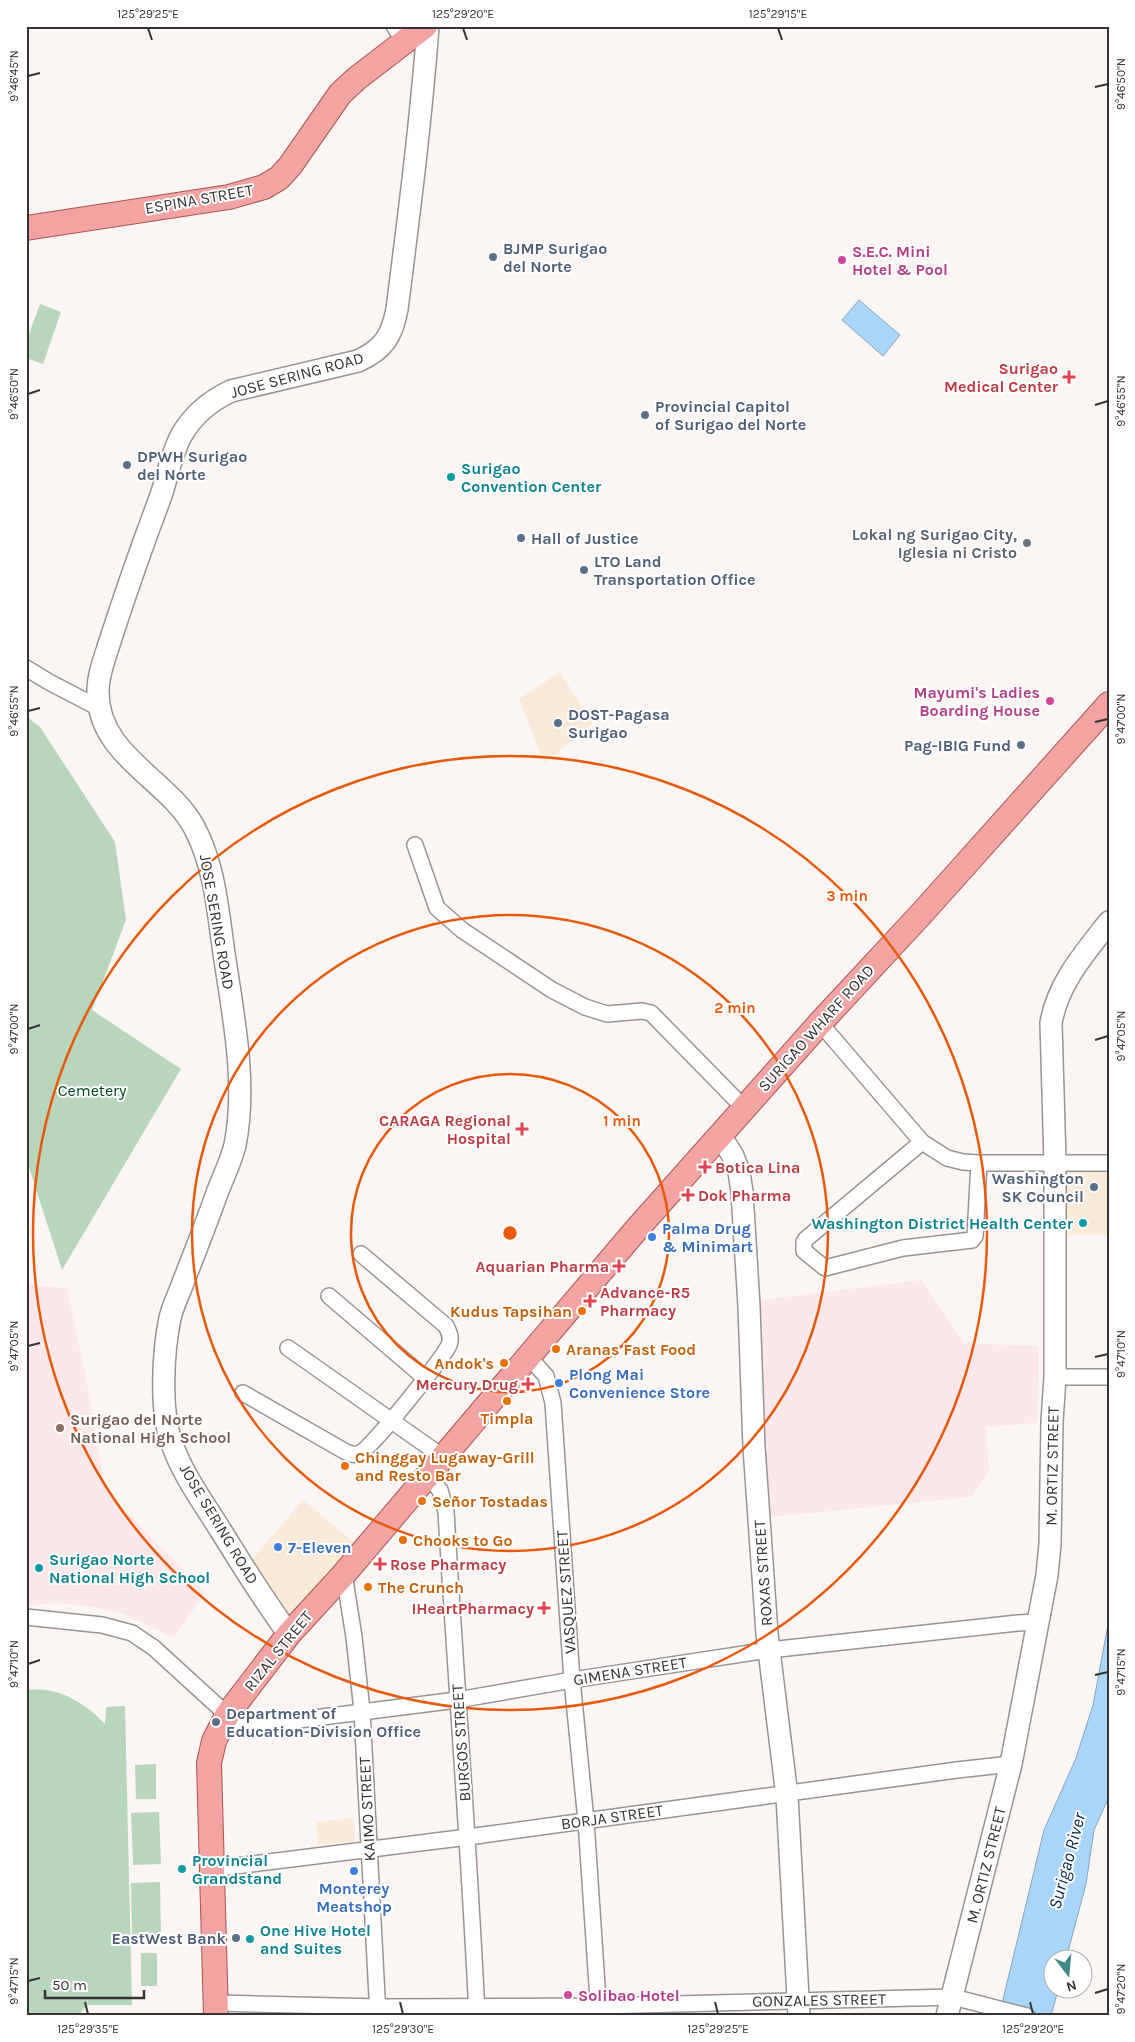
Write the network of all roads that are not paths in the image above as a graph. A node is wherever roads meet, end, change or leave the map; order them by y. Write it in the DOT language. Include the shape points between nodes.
graph roads {
  1 [pos="427,26"];
  2 [pos="399,34"];
  3 [pos="26,228"];
  4 [pos="26,668"];
  5 [pos="1109,704"];
  6 [pos="99,708"];
  7 [pos="415,845"];
  8 [pos="1109,922"];
  9 [pos="820,1023"];
  10 [pos="744,1108"];
  11 [pos="720,1135"];
  12 [pos="922,1142"];
  13 [pos="1055,1162"];
  14 [pos="1109,1162"];
  15 [pos="979,1163"];
  16 [pos="361,1254"];
  17 [pos="329,1296"];
  18 [pos="288,1348"];
  19 [pos="528,1356"];
  20 [pos="1054,1377"];
  21 [pos="1109,1377"];
  22 [pos="425,1378"];
  23 [pos="243,1393"];
  24 [pos="391,1421"];
  25 [pos="442,1457"];
  26 [pos="427,1477"];
  27 [pos="344,1574"];
  28 [pos="26,1617"];
  29 [pos="1037,1622"];
  30 [pos="289,1634"];
  31 [pos="769,1650"];
  32 [pos="572,1680"];
  33 [pos="457,1700"];
  34 [pos="362,1711"];
  35 [pos="227,1715"];
  36 [pos="1011,1764"];
  37 [pos="787,1794"];
  38 [pos="586,1821"];
  39 [pos="468,1837"];
  40 [pos="369,1848"];
  41 [pos="212,1869"];
  42 [pos="950,2006"];
  43 [pos="798,2008"];
  44 [pos="216,2009"];
  45 [pos="378,2011"];
  46 [pos="477,2011"];
  47 [pos="599,2011"];
  48 [pos="1027,2016"];
  1 -- 2 [label="main road, ESPINA STREET"];
  1 -- 6 [label="street, JOSE SERING ROAD" via="416,162 397,309 391,331 381,347 358,361 231,391 216,398 191,421 174,453 122,604 100,673"];
  2 -- 3 [label="main road, ESPINA STREET" via="340,94 290,166 264,187 229,197"];
  4 -- 6 [label="street"];
  5 -- 9 [label="main road, SURIGAO WHARF ROAD"];
  6 -- 30 [label="street, JOSE SERING ROAD" via="124,755 176,803 204,847 216,896 238,1058 239,1118 234,1148 170,1318 164,1388 166,1419 187,1477"];
  7 -- 10 [label="street" via="437,908 450,920 552,990 585,1007 607,1014 651,1013"];
  8 -- 13 [label="street, M. ORTIZ STREET" via="1063,984 1054,1008 1051,1024"];
  9 -- 10 [label="main road, SURIGAO WHARF ROAD"];
  9 -- 12 [label="street"];
  10 -- 11 [label="main road, SURIGAO WHARF ROAD"];
  11 -- 19 [label="main road, SURIGAO WHARF ROAD"];
  11 -- 31 [label="street, ROXAS STREET" via="733,1156 742,1192 754,1447"];
  12 -- 15 [label="street" via="947,1158"];
  12 -- 15 [label="street" via="806,1239 804,1251 825,1268 903,1248 972,1240 975,1236"];
  13 -- 14 [label="street"];
  13 -- 15 [label="street"];
  13 -- 20 [label="street, M. ORTIZ STREET"];
  16 -- 22 [label="street" via="446,1326 450,1335 449,1345"];
  17 -- 22 [label="street"];
  18 -- 24 [label="street"];
  19 -- 25 [label="main road, RIZAL STREET"];
  19 -- 32 [label="street, VASQUEZ STREET" via="546,1376 553,1403"];
  20 -- 21 [label="street"];
  20 -- 29 [label="street, M. ORTIZ STREET" via="1050,1544"];
  22 -- 24 [label="street"];
  23 -- 24 [label="street" via="354,1455 370,1446"];
  24 -- 25 [label="street"];
  25 -- 26 [label="main road, RIZAL STREET"];
  26 -- 27 [label="main road, RIZAL STREET"];
  26 -- 33 [label="street, BURGOS STREET" via="440,1490 446,1512"];
  27 -- 30 [label="main road, RIZAL STREET"];
  27 -- 34 [label="street, KAIMO STREET"];
  28 -- 35 [label="street, GIMENA STREET" via="102,1625 132,1633 154,1648"];
  29 -- 31 [label="street, GIMENA STREET"];
  29 -- 36 [label="street, M. ORTIZ STREET"];
  30 -- 35 [label="main road, RIZAL STREET"];
  31 -- 32 [label="street, GIMENA STREET"];
  31 -- 37 [label="street, ROXAS STREET"];
  32 -- 33 [label="street, GIMENA STREET"];
  32 -- 38 [label="street, VASQUEZ STREET"];
  33 -- 34 [label="street, GIMENA STREET"];
  33 -- 39 [label="street, BURGOS STREET"];
  34 -- 35 [label="street, GIMENA STREET" via="251,1726 242,1725"];
  34 -- 40 [label="street, KAIMO STREET"];
  35 -- 41 [label="main road, RIZAL STREET" via="214,1742 209,1763"];
  36 -- 37 [label="street, BORJA STREET"];
  36 -- 42 [label="street, M. ORTIZ STREET"];
  37 -- 38 [label="street, BORJA STREET"];
  37 -- 43 [label="street, ROXAS STREET"];
  38 -- 39 [label="street, BORJA STREET"];
  38 -- 47 [label="street, VASQUEZ STREET"];
  39 -- 40 [label="street, BORJA STREET"];
  39 -- 46 [label="street, BURGOS STREET"];
  40 -- 41 [label="street, BORJA STREET"];
  40 -- 45 [label="street, KAIMO STREET"];
  41 -- 44 [label="main road, RIZAL STREET"];
  42 -- 43 [label="street, GONZALES STREET"];
  42 -- 48 [label="street, GONZALES STREET" via="1000,2009"];
  43 -- 47 [label="street, GONZALES STREET"];
  44 -- 45 [label="street, GONZALES STREET"];
  45 -- 46 [label="street, GONZALES STREET"];
  46 -- 47 [label="street, GONZALES STREET"];
}
